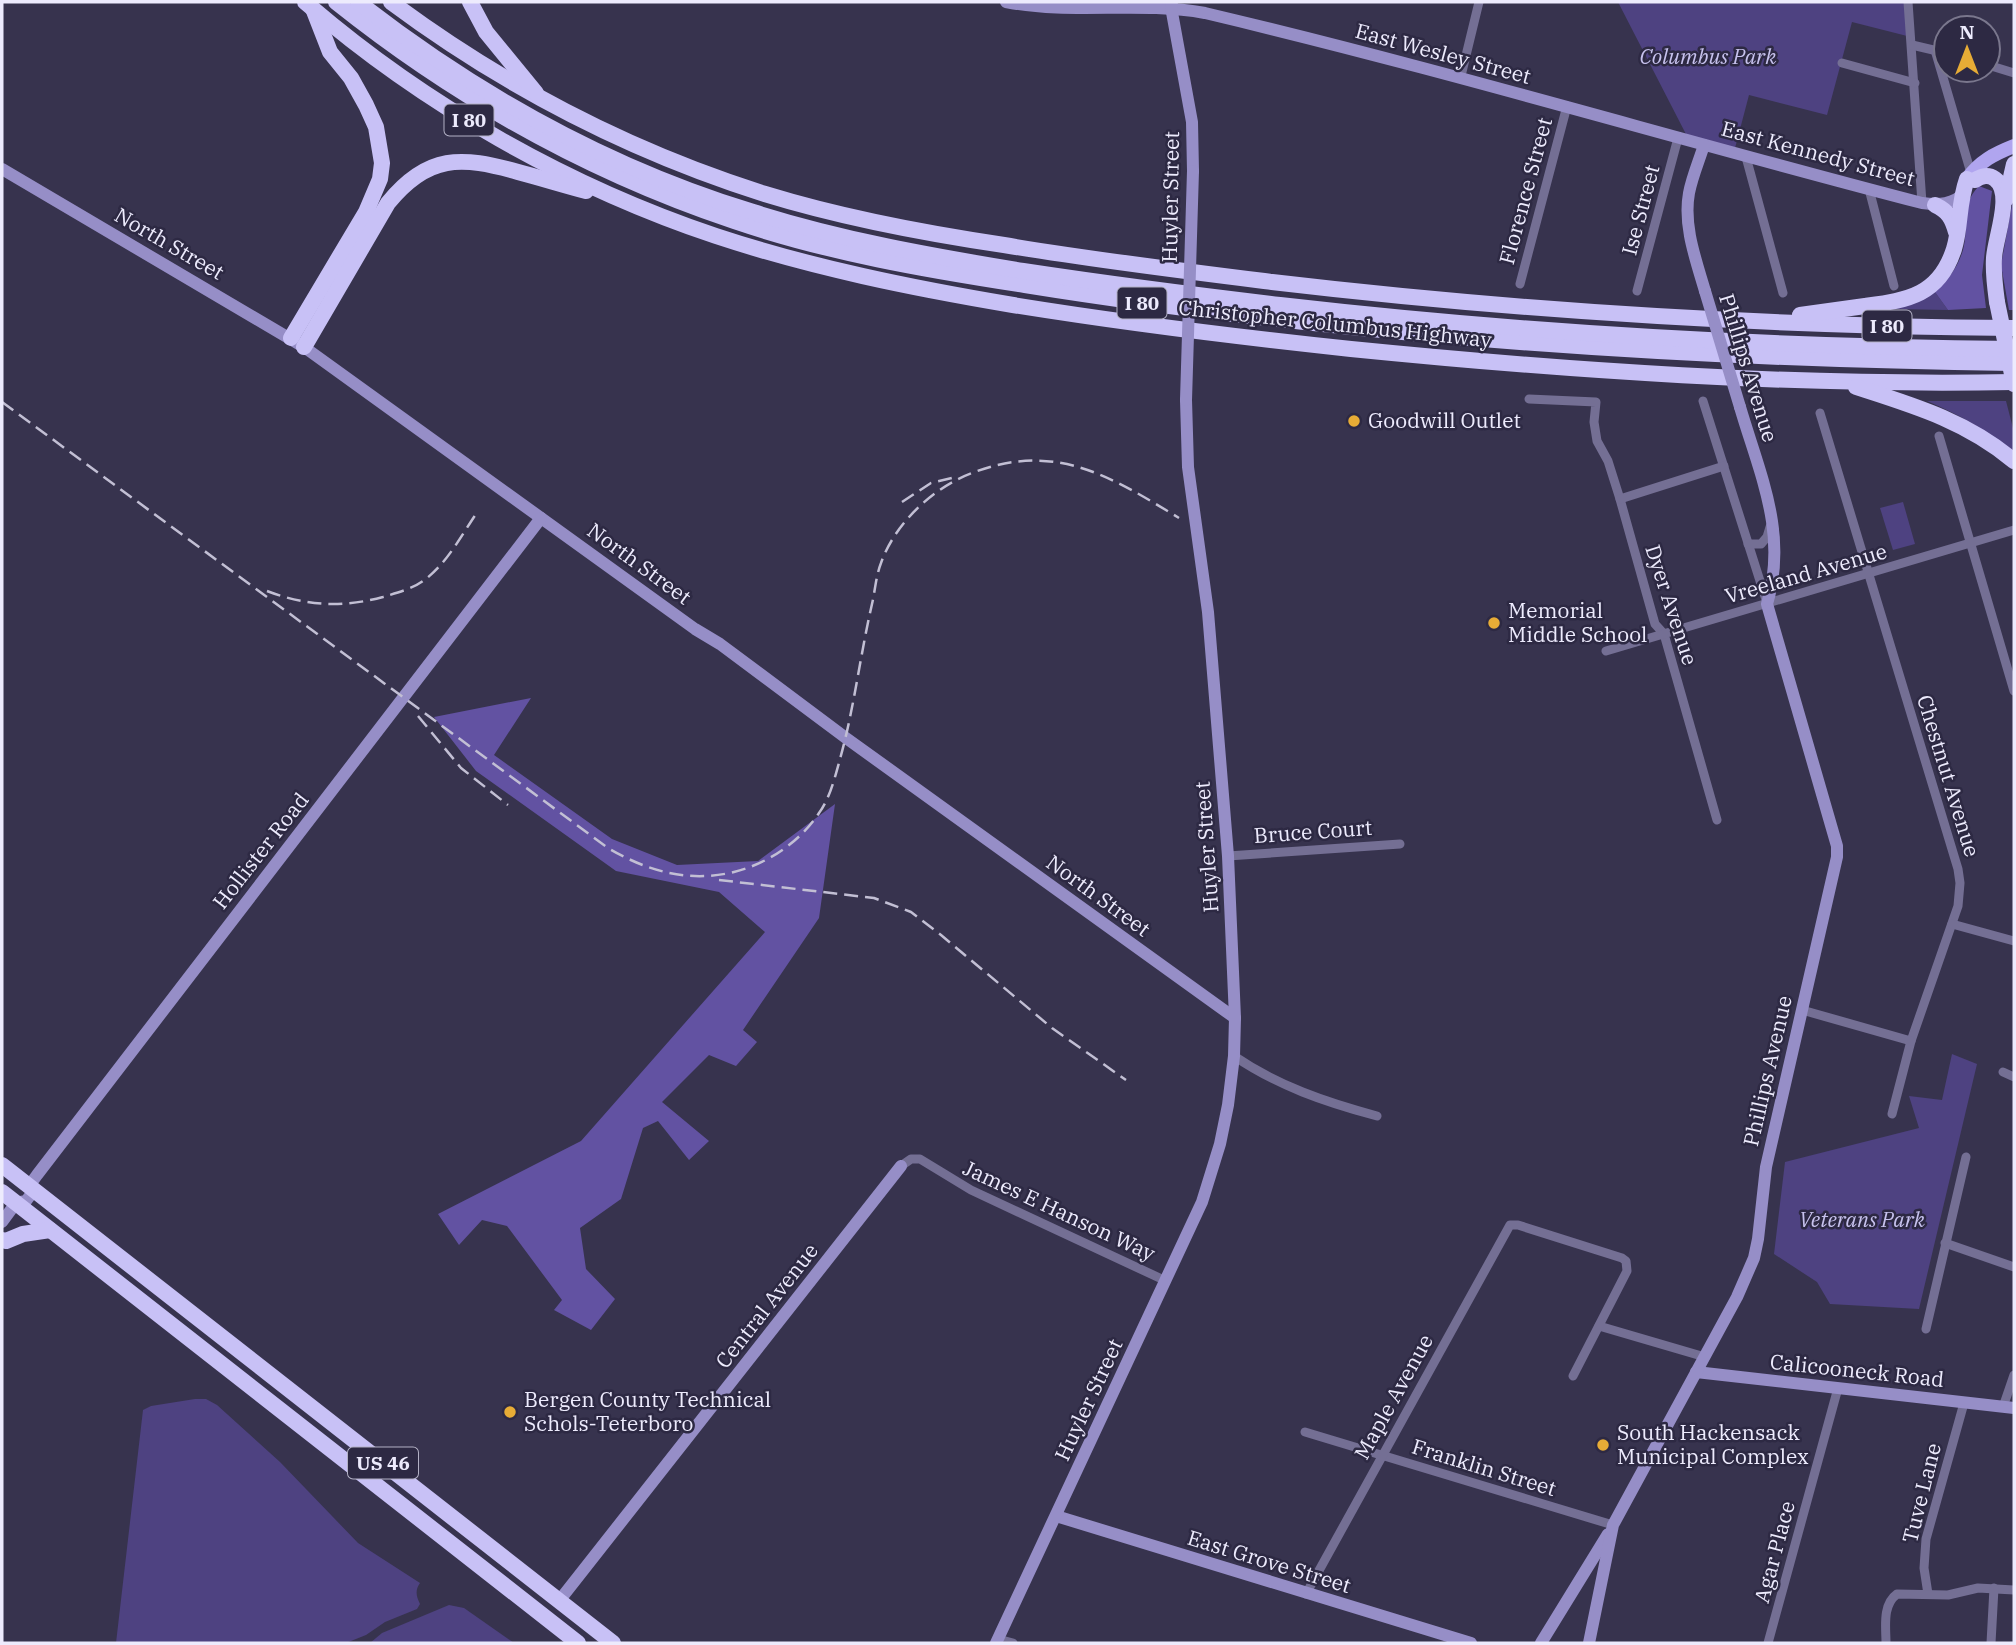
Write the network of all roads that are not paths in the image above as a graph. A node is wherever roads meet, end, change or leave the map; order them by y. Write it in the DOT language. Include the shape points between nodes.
graph roads {
  1 [pos="335,2"];
  2 [pos="358,2"];
  3 [pos="391,2"];
  4 [pos="470,2"];
  5 [pos="1006,2"];
  6 [pos="1479,2"];
  7 [pos="1909,2"];
  8 [pos="1172,4"];
  9 [pos="309,5"];
  10 [pos="1912,46"];
  11 [pos="1932,49"];
  12 [pos="1842,63"];
  13 [pos="1461,76"];
  14 [pos="1914,83"];
  15 [pos="1945,84"];
  16 [pos="542,100"];
  17 [pos="1567,106"];
  18 [pos="1678,138"];
  19 [pos="1704,145"];
  20 [pos="2014,146"];
  21 [pos="2014,154"];
  22 [pos="1746,157"];
  23 [pos="2014,164"];
  24 [pos="2,169"];
  25 [pos="1971,178"];
  26 [pos="1869,189"];
  27 [pos="1960,198"];
  28 [pos="1929,204"];
  29 [pos="639,207"];
  30 [pos="2003,210"];
  31 [pos="1957,235"];
  32 [pos="1520,284"];
  33 [pos="1894,286"];
  34 [pos="1637,291"];
  35 [pos="1783,293"];
  36 [pos="1759,321"];
  37 [pos="2014,328"];
  38 [pos="298,342"];
  39 [pos="2014,349"];
  40 [pos="2014,363"];
  41 [pos="1839,381"];
  42 [pos="2014,383"];
  43 [pos="1529,399"];
  44 [pos="1703,401"];
  45 [pos="1820,414"];
  46 [pos="1939,436"];
  47 [pos="2014,461"];
  48 [pos="1724,466"];
  49 [pos="1620,499"];
  50 [pos="1772,515"];
  51 [pos="541,518"];
  52 [pos="2014,530"];
  53 [pos="1972,542"];
  54 [pos="1748,544"];
  55 [pos="1869,574"];
  56 [pos="1767,604"];
  57 [pos="1664,634"];
  58 [pos="1606,651"];
  59 [pos="2014,691"];
  60 [pos="1717,820"];
  61 [pos="1400,844"];
  62 [pos="1228,856"];
  63 [pos="1952,924"];
  64 [pos="2014,941"];
  65 [pos="1802,1010"];
  66 [pos="1235,1018"];
  67 [pos="1911,1041"];
  68 [pos="1234,1056"];
  69 [pos="2003,1072"];
  70 [pos="2014,1077"];
  71 [pos="1892,1114"];
  72 [pos="1377,1116"];
  73 [pos="1966,1157"];
  74 [pos="2,1165"];
  75 [pos="901,1166"];
  76 [pos="2,1172"];
  77 [pos="29,1186"];
  78 [pos="2,1192"];
  79 [pos="16,1203"];
  80 [pos="2,1222"];
  81 [pos="50,1230"];
  82 [pos="2,1240"];
  83 [pos="1945,1243"];
  84 [pos="2014,1267"];
  85 [pos="1167,1281"];
  86 [pos="152,1284"];
  87 [pos="1599,1326"];
  88 [pos="1926,1329"];
  89 [pos="1704,1357"];
  90 [pos="1696,1372"];
  91 [pos="2014,1375"];
  92 [pos="1573,1376"];
  93 [pos="1838,1388"];
  94 [pos="1964,1402"];
  95 [pos="2008,1407"];
  96 [pos="1305,1432"];
  97 [pos="1382,1455"];
  98 [pos="1056,1516"];
  99 [pos="1613,1525"];
  100 [pos="1994,1588"];
  101 [pos="2014,1590"];
  102 [pos="1306,1594"];
  103 [pos="1928,1594"];
  104 [pos="559,1601"];
  105 [pos="997,1641"];
  106 [pos="578,1643"];
  107 [pos="613,1643"];
  108 [pos="1013,1643"];
  109 [pos="1471,1643"];
  110 [pos="1541,1643"];
  111 [pos="1589,1643"];
  112 [pos="1768,1643"];
  113 [pos="1886,1643"];
  114 [pos="1991,1643"];
  1 -- 40 [label="highway, Christopher Columbus Highway / I 80" via="474,100 600,168 732,221 870,258 1105,298 1402,333 1715,355"];
  2 -- 39 [label="highway, Christopher Columbus Highway / I 80" via="461,76 585,146 738,208 887,247 1121,285 1438,322 1734,342"];
  3 -- 16 [label="highway, Christopher Columbus Highway / I 80" via="449,44"];
  4 -- 16 [label="highway" via="486,32"];
  5 -- 8 [label="street, East Wesley Street" via="1053,8"];
  6 -- 13 [label="street"];
  7 -- 10 [label="street"];
  8 -- 13 [label="street, East Wesley Street"];
  8 -- 62 [label="street, Huyler Street, bridge" via="1192,122 1188,467 1208,612"];
  9 -- 29 [label="highway, Christopher Columbus Highway / I 80" via="381,61 480,126"];
  9 -- 38 [label="highway" via="330,52 351,78 376,127 382,163 366,212"];
  10 -- 11 [label="street"];
  10 -- 14 [label="street"];
  12 -- 14 [label="street"];
  13 -- 17 [label="street, East Wesley Street"];
  14 -- 28 [label="street"];
  15 -- 25 [label="street"];
  16 -- 36 [label="highway, Christopher Columbus Highway / I 80" via="635,146 733,184 835,213 927,232 1305,286"];
  17 -- 18 [label="street, East Wesley Street"];
  17 -- 32 [label="street, Florence Street"];
  18 -- 19 [label="street, East Wesley Street"];
  18 -- 34 [label="street, Ise Street"];
  19 -- 22 [label="street, East Kennedy Street"];
  19 -- 50 [label="street, Phillips Avenue, bridge" via="1689,193 1694,254"];
  20 -- 25 [label="main road, East Kennedy Street" via="1977,165"];
  21 -- 25 [label="street, East Kennedy Street"];
  22 -- 26 [label="street, East Kennedy Street"];
  22 -- 35 [label="street"];
  23 -- 30 [label="highway"];
  24 -- 38 [label="street, North Street"];
  25 -- 27 [label="highway"];
  25 -- 28 [label="street, East Kennedy Street"];
  25 -- 30 [label="highway" via="1986,176 1999,182 2004,191"];
  26 -- 28 [label="street, East Kennedy Street"];
  26 -- 33 [label="street"];
  27 -- 28 [label="street, East Kennedy Street"];
  27 -- 31 [label="highway"];
  28 -- 31 [label="highway" via="1945,210"];
  29 -- 38 [label="highway" via="469,160 430,168 401,188 388,204"];
  29 -- 41 [label="highway, Christopher Columbus Highway / I 80" via="725,239 834,270 1101,318 1475,361"];
  30 -- 42 [label="highway, bridge" via="1994,258 1997,302"];
  31 -- 36 [label="highway" via="1945,270 1935,283 1903,301"];
  36 -- 37 [label="highway, Christopher Columbus Highway / I 80"];
  38 -- 51 [label="street, North Street"];
  41 -- 42 [label="highway, Christopher Columbus Highway / I 80"];
  41 -- 47 [label="highway" via="1951,420"];
  43 -- 49 [label="street, Dyer Avenue" via="1596,402 1595,432"];
  44 -- 48 [label="street, Phillips Avenue"];
  45 -- 55 [label="street, Chestnut Avenue"];
  46 -- 53 [label="street"];
  48 -- 49 [label="street"];
  48 -- 54 [label="street, Phillips Avenue"];
  49 -- 57 [label="street, Dyer Avenue" via="1655,624"];
  50 -- 54 [label="street" via="1767,537 1761,544"];
  50 -- 56 [label="street, Phillips Avenue" via="1776,567"];
  51 -- 66 [label="street, North Street"];
  51 -- 77 [label="street, Hollister Road"];
  52 -- 53 [label="street, Vreeland Avenue"];
  53 -- 55 [label="street, Vreeland Avenue"];
  53 -- 59 [label="street"];
  54 -- 56 [label="street, Phillips Avenue"];
  55 -- 56 [label="street, Vreeland Avenue"];
  55 -- 63 [label="street, Chestnut Avenue" via="1958,869 1959,896"];
  56 -- 57 [label="street, Vreeland Avenue"];
  56 -- 65 [label="street, Phillips Avenue" via="1837,846"];
  57 -- 58 [label="street, Vreeland Avenue"];
  57 -- 60 [label="street, Dyer Avenue"];
  61 -- 62 [label="street, Bruce Court"];
  62 -- 66 [label="street, Huyler Street"];
  63 -- 64 [label="street"];
  63 -- 67 [label="street, Chestnut Avenue"];
  65 -- 67 [label="street"];
  65 -- 89 [label="street, Phillips Avenue" via="1766,1167 1754,1258"];
  66 -- 68 [label="street, Huyler Street"];
  67 -- 71 [label="street, Chestnut Avenue"];
  68 -- 72 [label="street" via="1296,1091"];
  68 -- 85 [label="street, Huyler Street" via="1212,1173"];
  69 -- 70 [label="street"];
  73 -- 83 [label="street"];
  74 -- 77 [label="highway, US 46"];
  75 -- 85 [label="street, James E Hanson Way" via="920,1159 953,1181"];
  75 -- 104 [label="street, Central Avenue"];
  76 -- 79 [label="highway"];
  77 -- 79 [label="street, Hollister Road" via="32,1193 26,1201"];
  77 -- 86 [label="highway, US 46"];
  78 -- 79 [label="highway, US 46"];
  79 -- 80 [label="street"];
  79 -- 81 [label="highway, US 46"];
  79 -- 86 [label="highway" via="45,1213 120,1271"];
  81 -- 82 [label="highway"];
  81 -- 106 [label="highway, US 46"];
  83 -- 84 [label="street"];
  83 -- 88 [label="street"];
  85 -- 98 [label="street, Huyler Street"];
  86 -- 104 [label="highway, US 46"];
  87 -- 89 [label="street"];
  87 -- 92 [label="street"];
  87 -- 97 [label="street, Maple Avenue" via="1626,1273 1628,1266 1622,1258 1510,1225"];
  89 -- 90 [label="street, Phillips Avenue"];
  90 -- 93 [label="street, Calicooneck Road"];
  90 -- 99 [label="street, Phillips Avenue"];
  91 -- 95 [label="street"];
  93 -- 94 [label="street, Calicooneck Road"];
  93 -- 112 [label="street, Agar Place"];
  94 -- 95 [label="street, Calicooneck Road"];
  94 -- 103 [label="street, Tuve Lane" via="1926,1539"];
  96 -- 97 [label="street, Franklin Street"];
  97 -- 99 [label="street, Franklin Street"];
  97 -- 102 [label="street, Maple Avenue"];
  98 -- 102 [label="street, East Grove Street"];
  98 -- 105 [label="street, Huyler Street"];
  99 -- 110 [label="street, Phillips Avenue"];
  99 -- 111 [label="street, Phillips Avenue"];
  100 -- 101 [label="street"];
  100 -- 103 [label="street"];
  100 -- 114 [label="street"];
  102 -- 109 [label="street, East Grove Street"];
  103 -- 113 [label="street" via="1903,1592 1892,1598 1887,1608"];
  104 -- 107 [label="highway, US 46"];
  105 -- 108 [label="street"];
}
